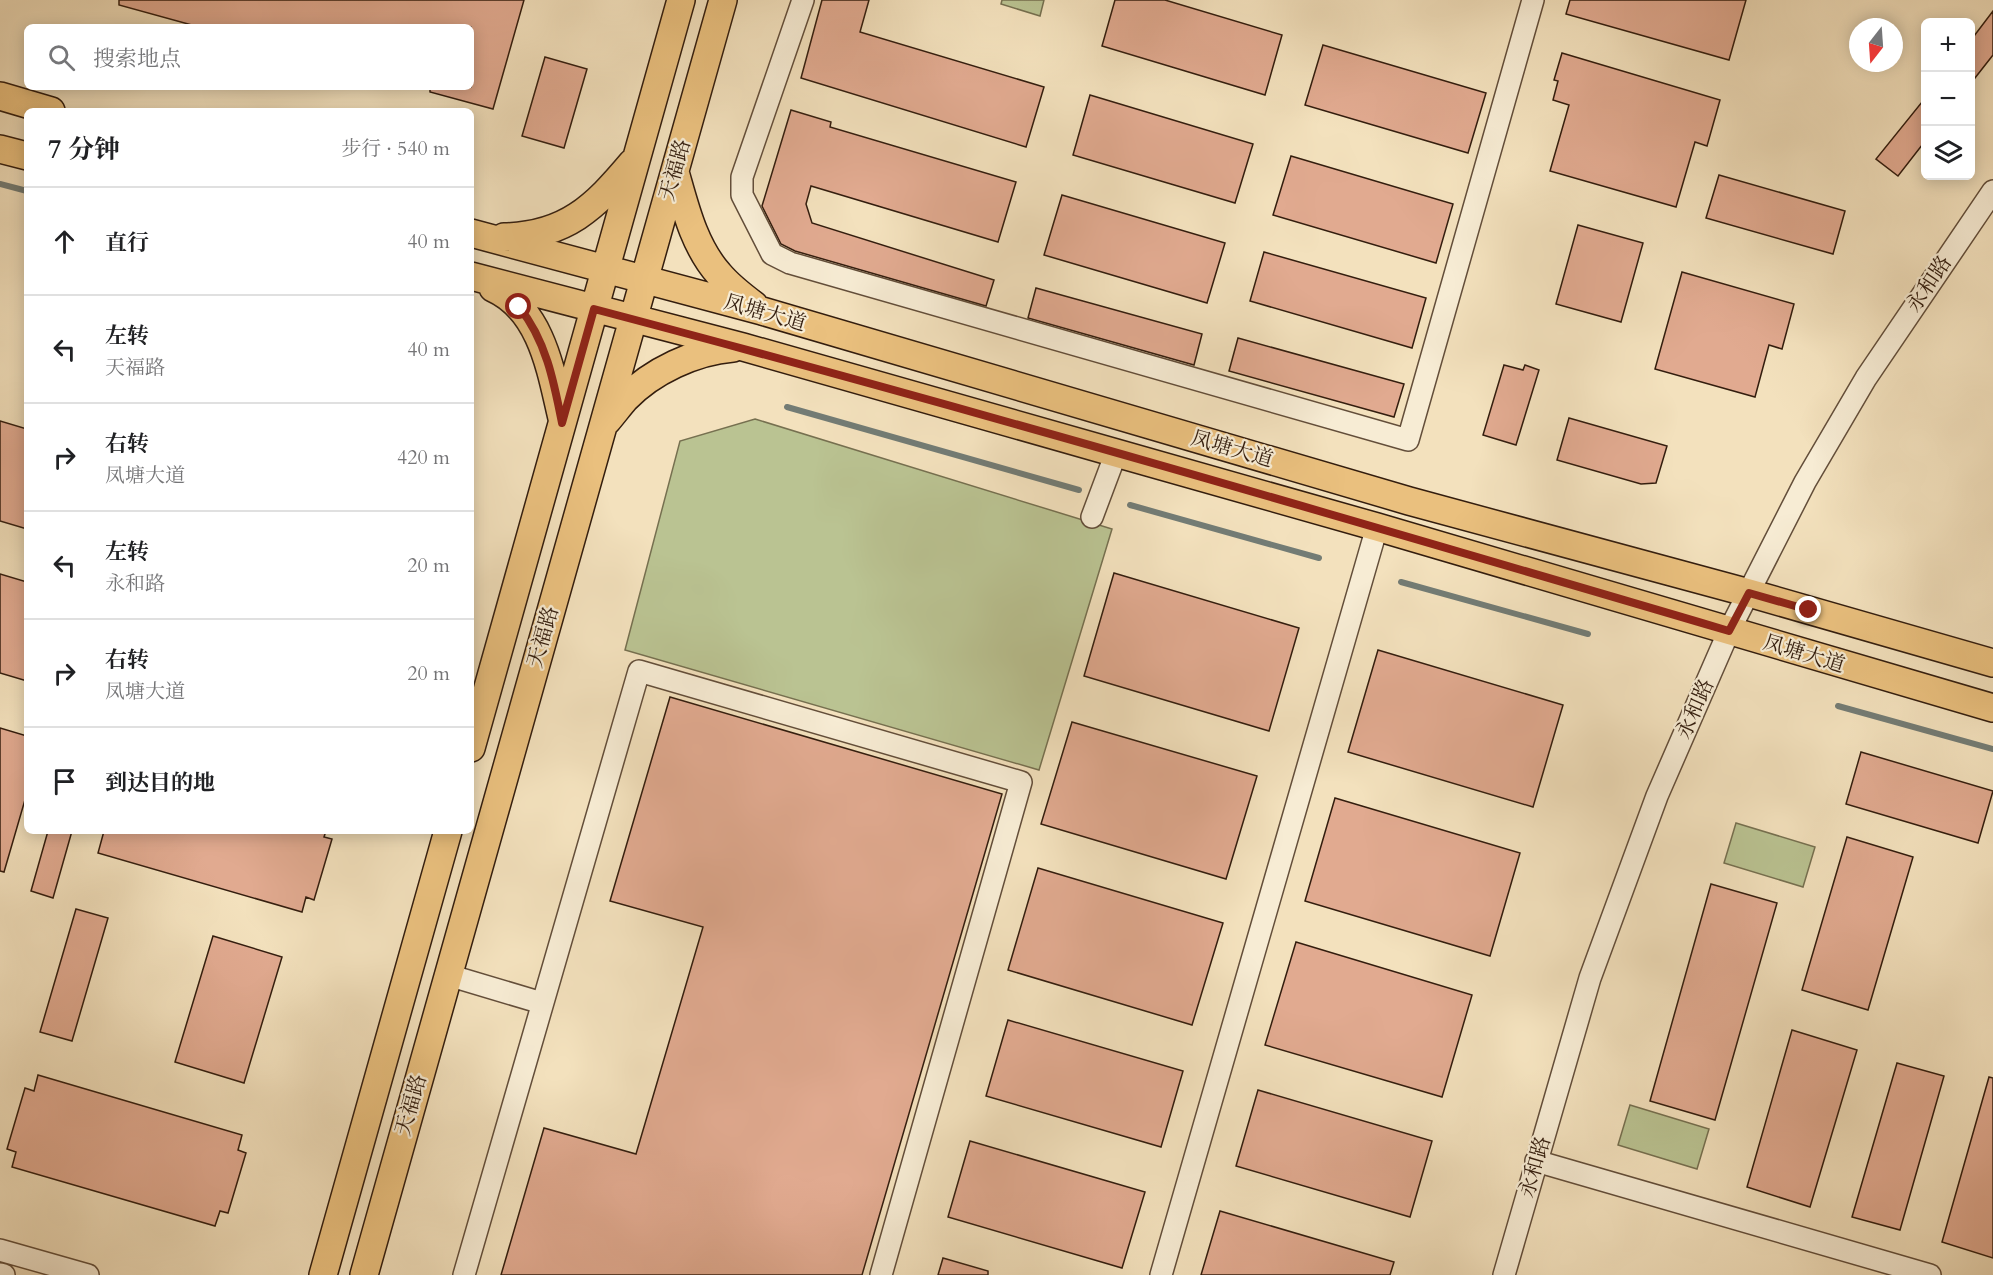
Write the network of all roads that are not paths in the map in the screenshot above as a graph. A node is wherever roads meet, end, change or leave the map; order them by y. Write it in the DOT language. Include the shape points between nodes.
graph roads {
  1 [pos="681,0"];
  2 [pos="723,0"];
  3 [pos="803,0"];
  4 [pos="1533,0"];
  5 [pos="0,96"];
  6 [pos="41,108"];
  7 [pos="0,149"];
  8 [pos="24,155"];
  9 [pos="637,158"];
  10 [pos="675,170"];
  11 [pos="1993,191"];
  12 [pos="478,235"];
  13 [pos="605,270"];
  14 [pos="474,278"];
  15 [pos="474,278"];
  16 [pos="644,280"];
  17 [pos="594,309"];
  18 [pos="762,311"];
  19 [pos="632,319"];
  20 [pos="743,347"];
  21 [pos="562,423"];
  22 [pos="601,429"];
  23 [pos="1116,453"];
  24 [pos="1092,517"];
  25 [pos="1377,527"];
  26 [pos="1749,593"];
  27 [pos="1729,631"];
  28 [pos="1993,663"];
  29 [pos="1993,708"];
  30 [pos="474,737"];
  31 [pos="447,834"];
  32 [pos="448,975"];
  33 [pos="542,1003"];
  34 [pos="1536,1161"];
  35 [pos="330,1247"];
  36 [pos="0,1250"];
  37 [pos="365,1273"];
  38 [pos="0,1274"];
  39 [pos="4,1275"];
  40 [pos="88,1275"];
  41 [pos="305,1275"];
  42 [pos="323,1275"];
  43 [pos="464,1275"];
  44 [pos="881,1275"];
  45 [pos="1161,1275"];
  46 [pos="1504,1275"];
  47 [pos="1930,1275"];
  1 -- 9 [label="main road, 天福路"];
  2 -- 10 [label="main road, 天福路"];
  3 -- 4 [label="street" via="742,177 742,195 772,254 790,263 1408,440"];
  5 -- 6 [label="main road"];
  7 -- 8 [label="main road"];
  9 -- 12 [label="main road" via="596,203 574,219 548,231 519,237"];
  9 -- 13 [label="main road, 天福路"];
  10 -- 16 [label="main road, 天福路"];
  10 -- 18 [label="main road" via="703,252 718,274"];
  11 -- 26 [label="street, 永和路" via="1866,378 1805,482"];
  12 -- 13 [label="main road, 凤塘大道"];
  13 -- 16 [label="main road, 凤塘大道"];
  13 -- 17 [label="main road, 天福路"];
  14 -- 17 [label="main road, 凤塘大道"];
  15 -- 21 [label="main road" via="498,290 530,320 545,353"];
  16 -- 18 [label="main road, 凤塘大道"];
  16 -- 19 [label="main road, 天福路"];
  17 -- 19 [label="main road, 凤塘大道"];
  17 -- 21 [label="main road, 天福路"];
  18 -- 26 [label="main road, 凤塘大道" via="1409,501"];
  19 -- 20 [label="main road, 凤塘大道"];
  19 -- 22 [label="main road, 天福路"];
  20 -- 22 [label="main road" via="719,349 672,366 625,399"];
  20 -- 23 [label="main road, 凤塘大道"];
  21 -- 30 [label="main road, 天福路"];
  22 -- 32 [label="main road, 天福路"];
  23 -- 24 [label="street"];
  23 -- 25 [label="main road, 凤塘大道"];
  25 -- 27 [label="main road, 凤塘大道"];
  25 -- 45 [label="street"];
  26 -- 27 [label="street, 永和路"];
  26 -- 28 [label="main road, 凤塘大道"];
  27 -- 29 [label="main road, 凤塘大道"];
  27 -- 34 [label="street, 永和路" via="1657,796 1590,978"];
  31 -- 35 [label="main road, 天福路"];
  32 -- 33 [label="street"];
  32 -- 37 [label="main road, 天福路"];
  33 -- 43 [label="street"];
  33 -- 44 [label="street" via="639,672 1021,783"];
  34 -- 46 [label="street, 永和路"];
  34 -- 47 [label="street"];
  35 -- 41 [label="main road"];
  35 -- 42 [label="main road, 天福路"];
  36 -- 40 [label="street"];
  38 -- 39 [label="street"];
}
